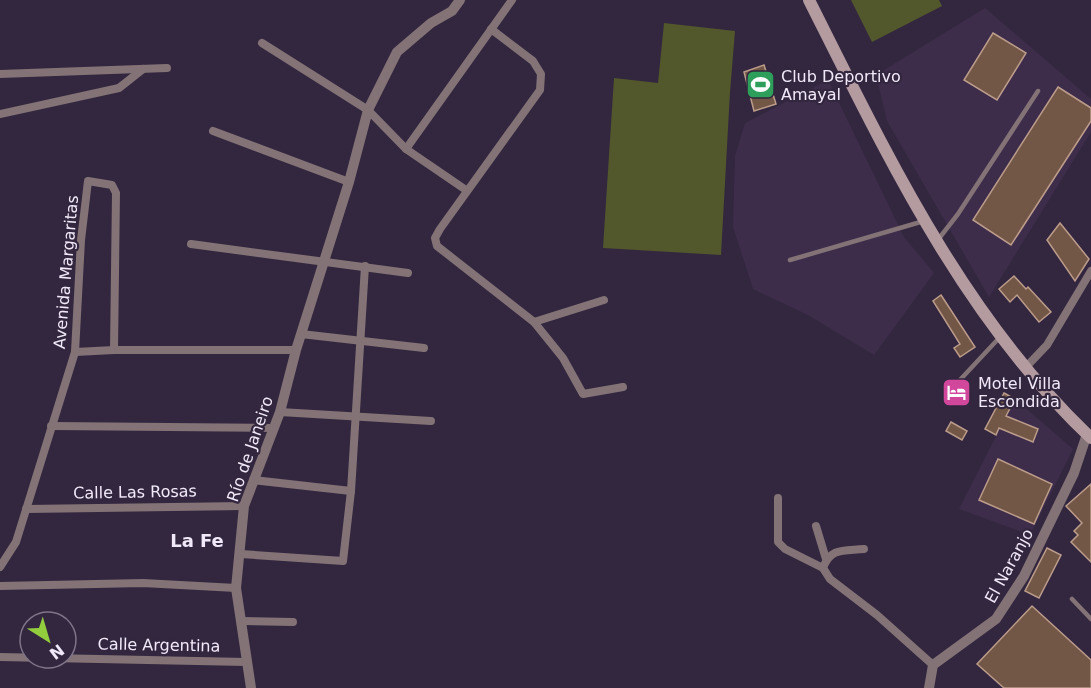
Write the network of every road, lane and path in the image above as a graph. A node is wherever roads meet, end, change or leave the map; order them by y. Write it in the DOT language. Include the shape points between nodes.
graph roads {
  1 [pos="460,0"];
  2 [pos="512,0"];
  3 [pos="809,0"];
  4 [pos="491,29"];
  5 [pos="262,43"];
  6 [pos="167,68"];
  7 [pos="144,69"];
  8 [pos="0,75"];
  9 [pos="1038,91"];
  10 [pos="368,110"];
  11 [pos="0,114"];
  12 [pos="213,130"];
  13 [pos="406,149"];
  14 [pos="349,182"];
  15 [pos="466,190"];
  16 [pos="924,221"];
  17 [pos="936,242"];
  18 [pos="191,244"];
  19 [pos="323,260"];
  20 [pos="790,261"];
  21 [pos="365,266"];
  22 [pos="1091,271"];
  23 [pos="408,273"];
  24 [pos="604,300"];
  25 [pos="534,322"];
  26 [pos="301,334"];
  27 [pos="1001,336"];
  28 [pos="362,341"];
  29 [pos="424,348"];
  30 [pos="114,350"];
  31 [pos="296,350"];
  32 [pos="75,352"];
  33 [pos="1026,367"];
  34 [pos="957,384"];
  35 [pos="623,387"];
  36 [pos="280,412"];
  37 [pos="356,417"];
  38 [pos="431,422"];
  39 [pos="51,426"];
  40 [pos="272,428"];
  41 [pos="1089,436"];
  42 [pos="254,480"];
  43 [pos="351,491"];
  44 [pos="778,498"];
  45 [pos="244,506"];
  46 [pos="26,509"];
  47 [pos="816,526"];
  48 [pos="864,549"];
  49 [pos="241,554"];
  50 [pos="825,564"];
  51 [pos="0,567"];
  52 [pos="0,586"];
  53 [pos="236,588"];
  54 [pos="1072,599"];
  55 [pos="1091,619"];
  56 [pos="241,621"];
  57 [pos="293,622"];
  58 [pos="0,657"];
  59 [pos="246,662"];
  60 [pos="933,665"];
  61 [pos="251,688"];
  62 [pos="929,688"];
  1 -- 10 [label="street, Río de Janeiro" via="452,11 397,52"];
  2 -- 4 [label="street"];
  3 -- 16 [label="main road"];
  4 -- 13 [label="street"];
  4 -- 15 [label="street" via="533,62 541,74 540,90"];
  5 -- 10 [label="street"];
  6 -- 7 [label="street"];
  7 -- 8 [label="street"];
  7 -- 11 [label="street" via="119,88"];
  9 -- 17 [label="lane"];
  10 -- 13 [label="street"];
  10 -- 14 [label="street, Río de Janeiro"];
  12 -- 14 [label="street"];
  13 -- 15 [label="street"];
  14 -- 19 [label="street, Río de Janeiro"];
  15 -- 25 [label="street" via="440,228 436,246"];
  16 -- 17 [label="main road"];
  16 -- 20 [label="lane"];
  17 -- 27 [label="main road"];
  18 -- 19 [label="street"];
  19 -- 21 [label="street"];
  19 -- 26 [label="street, Río de Janeiro"];
  21 -- 23 [label="street"];
  21 -- 28 [label="street"];
  22 -- 33 [label="street" via="1047,345"];
  24 -- 25 [label="street"];
  25 -- 35 [label="street" via="563,358 583,394"];
  26 -- 28 [label="street"];
  26 -- 31 [label="street, Río de Janeiro"];
  27 -- 33 [label="main road"];
  27 -- 34 [label="lane"];
  28 -- 29 [label="street"];
  28 -- 37 [label="street"];
  30 -- 31 [label="street"];
  30 -- 32 [label="street"];
  30 -- 32 [label="street, Avenida Margaritas" via="116,193 112,185 88,181"];
  31 -- 36 [label="street, Río de Janeiro"];
  32 -- 39 [label="street, Avenida Margaritas"];
  33 -- 41 [label="main road"];
  36 -- 37 [label="street"];
  36 -- 40 [label="street, Río de Janeiro"];
  37 -- 38 [label="street"];
  37 -- 43 [label="street"];
  39 -- 40 [label="street"];
  39 -- 46 [label="street, Avenida Margaritas"];
  40 -- 42 [label="street, Río de Janeiro"];
  41 -- 60 [label="street, El Naranjo" via="1024,576 996,619"];
  42 -- 43 [label="street"];
  42 -- 45 [label="street, Río de Janeiro"];
  43 -- 49 [label="street" via="343,561"];
  44 -- 50 [label="street" via="778,542 785,549"];
  45 -- 46 [label="street, Calle Las Rosas"];
  45 -- 49 [label="street, Río de Janeiro"];
  46 -- 51 [label="street, Avenida Margaritas" via="16,542"];
  47 -- 50 [label="street"];
  48 -- 50 [label="street" via="837,551"];
  49 -- 53 [label="street, Río de Janeiro"];
  50 -- 60 [label="street" via="830,579"];
  52 -- 53 [label="street" via="143,583"];
  53 -- 56 [label="street, Río de Janeiro"];
  54 -- 55 [label="lane"];
  56 -- 57 [label="street"];
  56 -- 59 [label="street, Río de Janeiro"];
  58 -- 59 [label="street, Calle Argentina"];
  59 -- 61 [label="street, Río de Janeiro"];
  60 -- 62 [label="street"];
}
